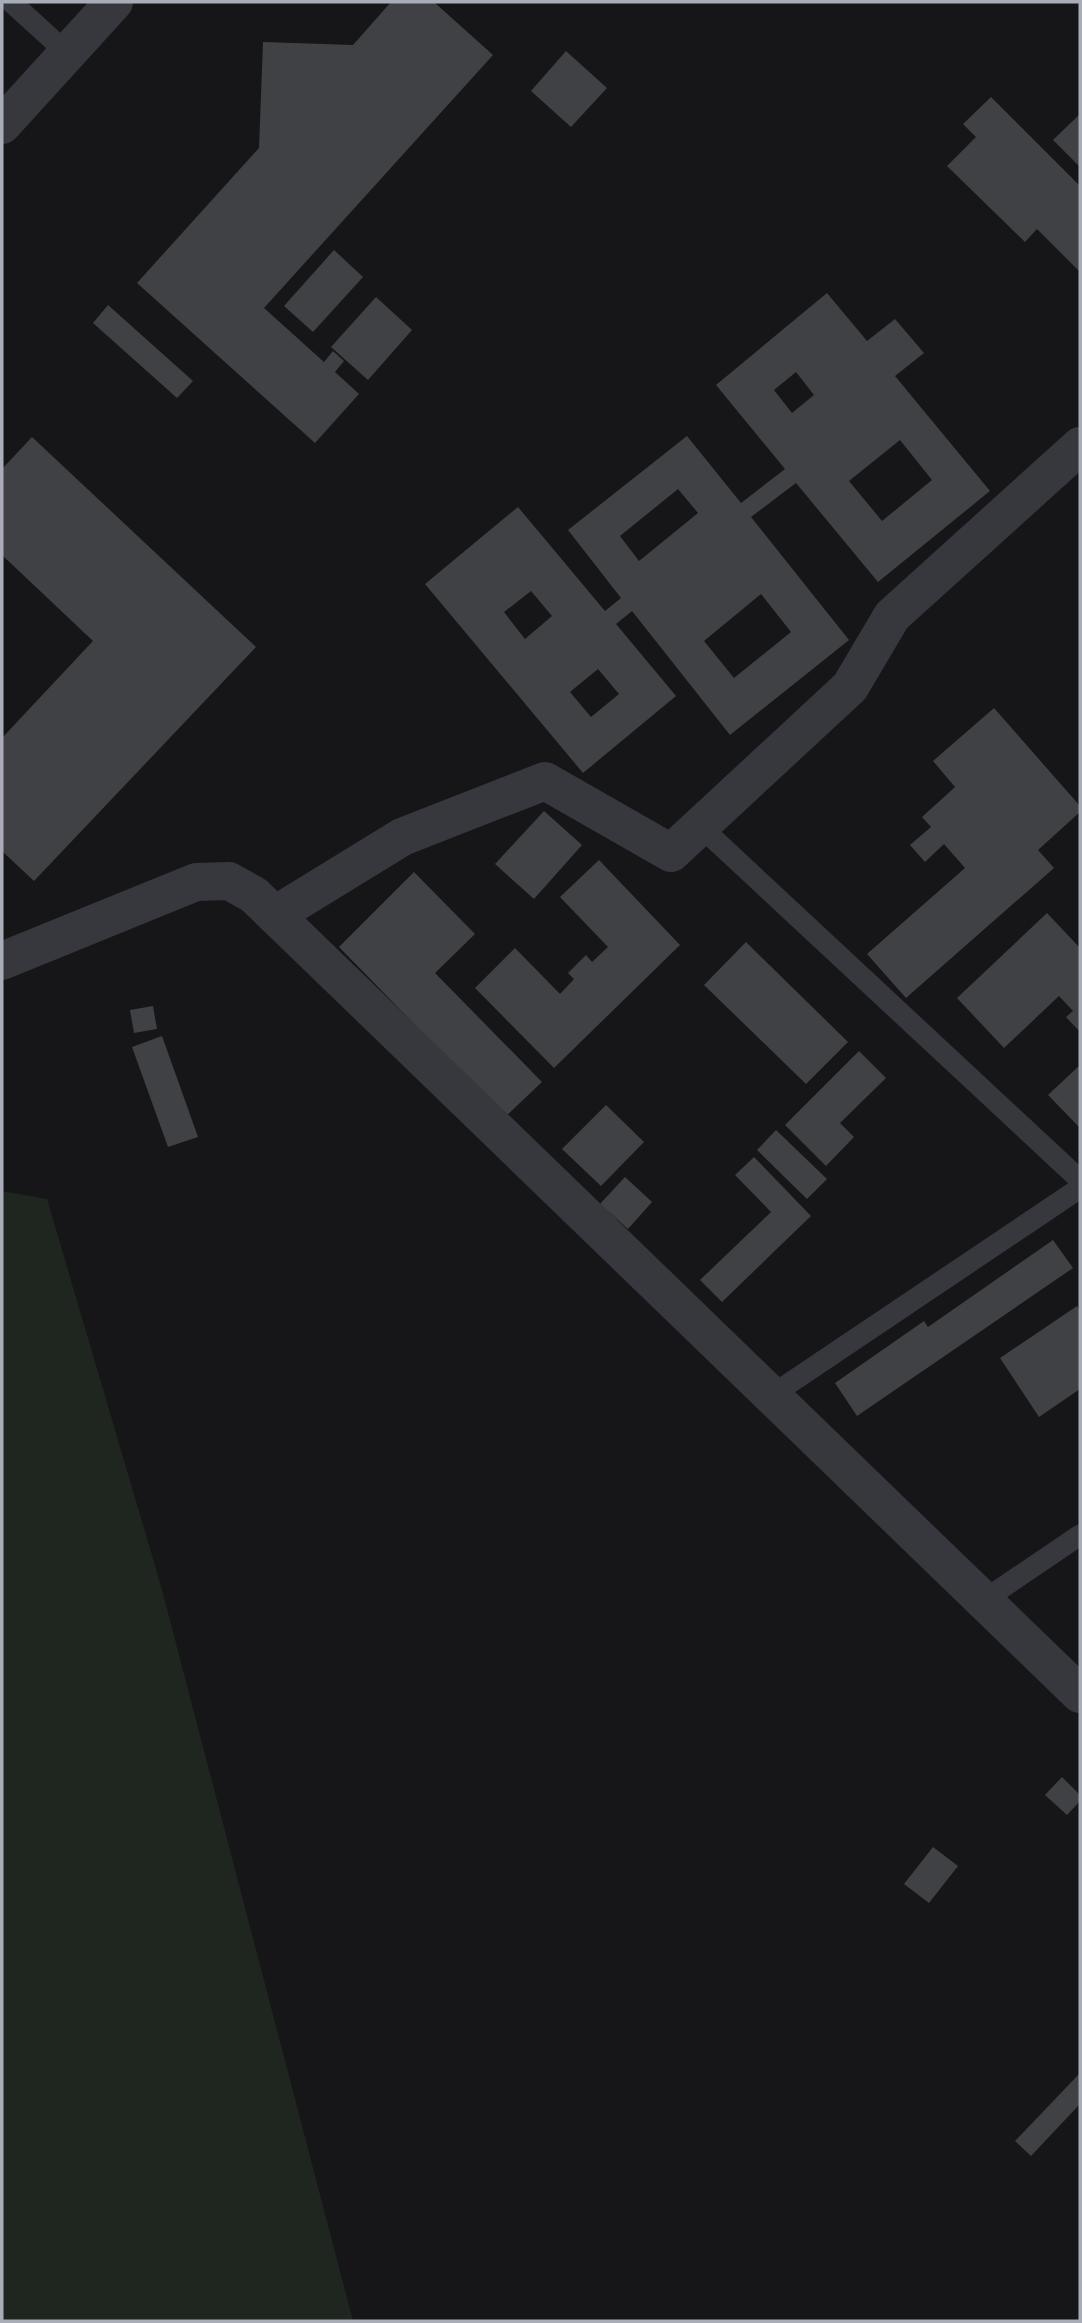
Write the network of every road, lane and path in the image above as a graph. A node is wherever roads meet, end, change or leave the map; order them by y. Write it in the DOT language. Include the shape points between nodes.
graph roads {
  1 [pos="11,2"];
  2 [pos="114,2"];
  3 [pos="67,53"];
  4 [pos="2,125"];
  5 [pos="1080,446"];
  6 [pos="701,827"];
  7 [pos="275,915"];
  8 [pos="2,961"];
  9 [pos="1080,1180"];
  10 [pos="1080,1188"];
  11 [pos="772,1395"];
  12 [pos="1080,1535"];
  13 [pos="984,1600"];
  14 [pos="1080,1693"];
  1 -- 3 [label="lane"];
  2 -- 3 [label="street"];
  3 -- 4 [label="street"];
  5 -- 6 [label="street" via="892,616 850,687"];
  6 -- 7 [label="street" via="671,853 545,781 402,837"];
  6 -- 9 [label="lane"];
  7 -- 8 [label="street" via="254,895 229,881 196,883"];
  7 -- 11 [label="street"];
  10 -- 11 [label="lane"];
  11 -- 13 [label="street"];
  12 -- 13 [label="lane"];
  13 -- 14 [label="street"];
}
